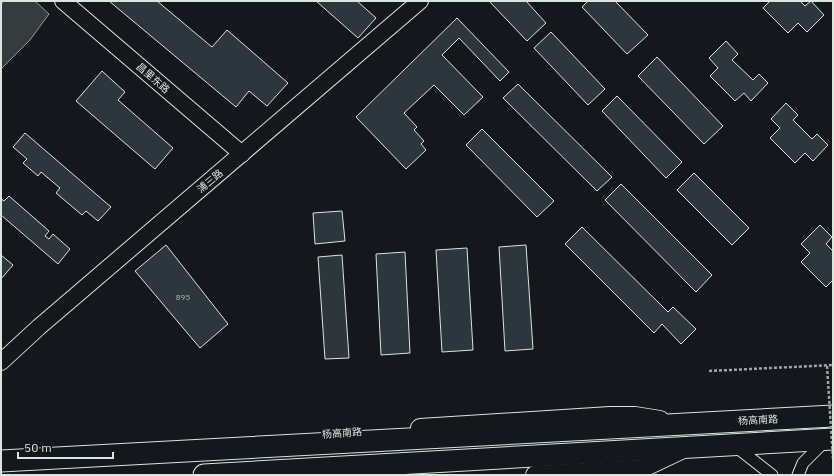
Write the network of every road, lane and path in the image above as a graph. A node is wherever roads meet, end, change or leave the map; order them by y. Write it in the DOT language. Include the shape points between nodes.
graph roads {
  1 [pos="420,1"];
  2 [pos="66,4"];
  3 [pos="242,154"];
  4 [pos="1,362"];
  5 [pos="833,365"];
  6 [pos="827,366"];
  7 [pos="709,371"];
  8 [pos="833,416"];
  9 [pos="682,424"];
  10 [pos="734,445"];
  11 [pos="831,446"];
  12 [pos="686,448"];
  13 [pos="1,454"];
  14 [pos="1,461"];
  15 [pos="204,475"];
  16 [pos="535,475"];
  17 [pos="772,475"];
  18 [pos="798,475"];
  1 -- 3 [label="street, 浦三路"];
  2 -- 3 [label="street, 昌里东路"];
  3 -- 4 [label="street, 浦三路"];
  5 -- 6 [label="path"];
  6 -- 7 [label="path"];
  6 -- 11 [label="path, bridge"];
  8 -- 9 [label="highway, 杨高南路"];
  9 -- 13 [label="main road, 杨高南路" via="635,416 610,416"];
  9 -- 14 [label="highway, 杨高南路"];
  10 -- 11 [label="highway"];
  10 -- 12 [label="highway"];
  10 -- 17 [label="street"];
  11 -- 18 [label="street" via="803,464"];
  12 -- 15 [label="highway"];
  12 -- 16 [label="main road" via="641,469"];
}
